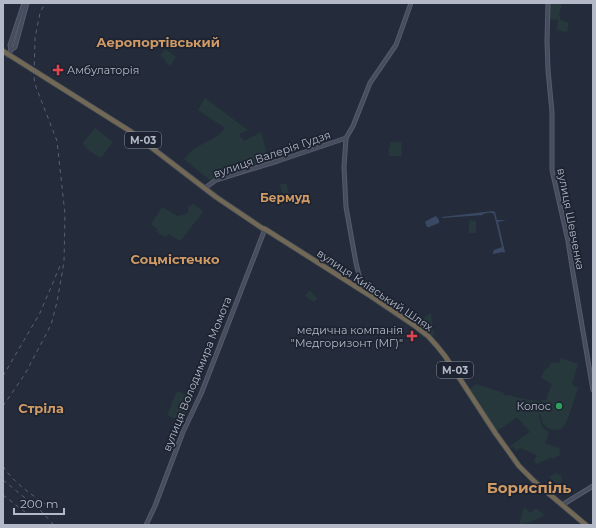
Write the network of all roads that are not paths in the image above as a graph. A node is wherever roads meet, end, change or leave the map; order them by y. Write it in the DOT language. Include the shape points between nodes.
graph roads {
  1 [pos="24,3"];
  2 [pos="27,3"];
  3 [pos="411,3"];
  4 [pos="548,3"];
  5 [pos="3,48"];
  6 [pos="3,51"];
  7 [pos="9,52"];
  8 [pos="346,138"];
  9 [pos="206,187"];
  10 [pos="264,228"];
  11 [pos="361,290"];
  12 [pos="593,390"];
  13 [pos="593,486"];
  14 [pos="562,505"];
  15 [pos="146,525"];
  16 [pos="586,525"];
  1 -- 7 [label="main road"];
  2 -- 7 [label="main road" via="14,47"];
  3 -- 8 [label="main road" via="396,45 370,83"];
  4 -- 12 [label="main road, вулиця Шевченка" via="552,170 568,241"];
  5 -- 7 [label="highway, вулиця Київський Шлях / М-03"];
  6 -- 7 [label="highway, вулиця Київський Шлях / М-03"];
  7 -- 9 [label="highway, вулиця Київський Шлях / М-03" via="131,129"];
  8 -- 9 [label="main road, вулиця Валерія Гудзя" via="216,180"];
  8 -- 11 [label="main road" via="345,206"];
  9 -- 10 [label="highway, вулиця Київський Шлях / М-03"];
  10 -- 11 [label="highway, вулиця Київський Шлях / М-03"];
  10 -- 15 [label="main road, вулиця Володимира Момота" via="201,394"];
  11 -- 14 [label="highway, вулиця Київський Шлях / М-03" via="432,340 519,466"];
  13 -- 14 [label="main road"];
  14 -- 16 [label="highway, вулиця Київський Шлях / М-03"];
}
